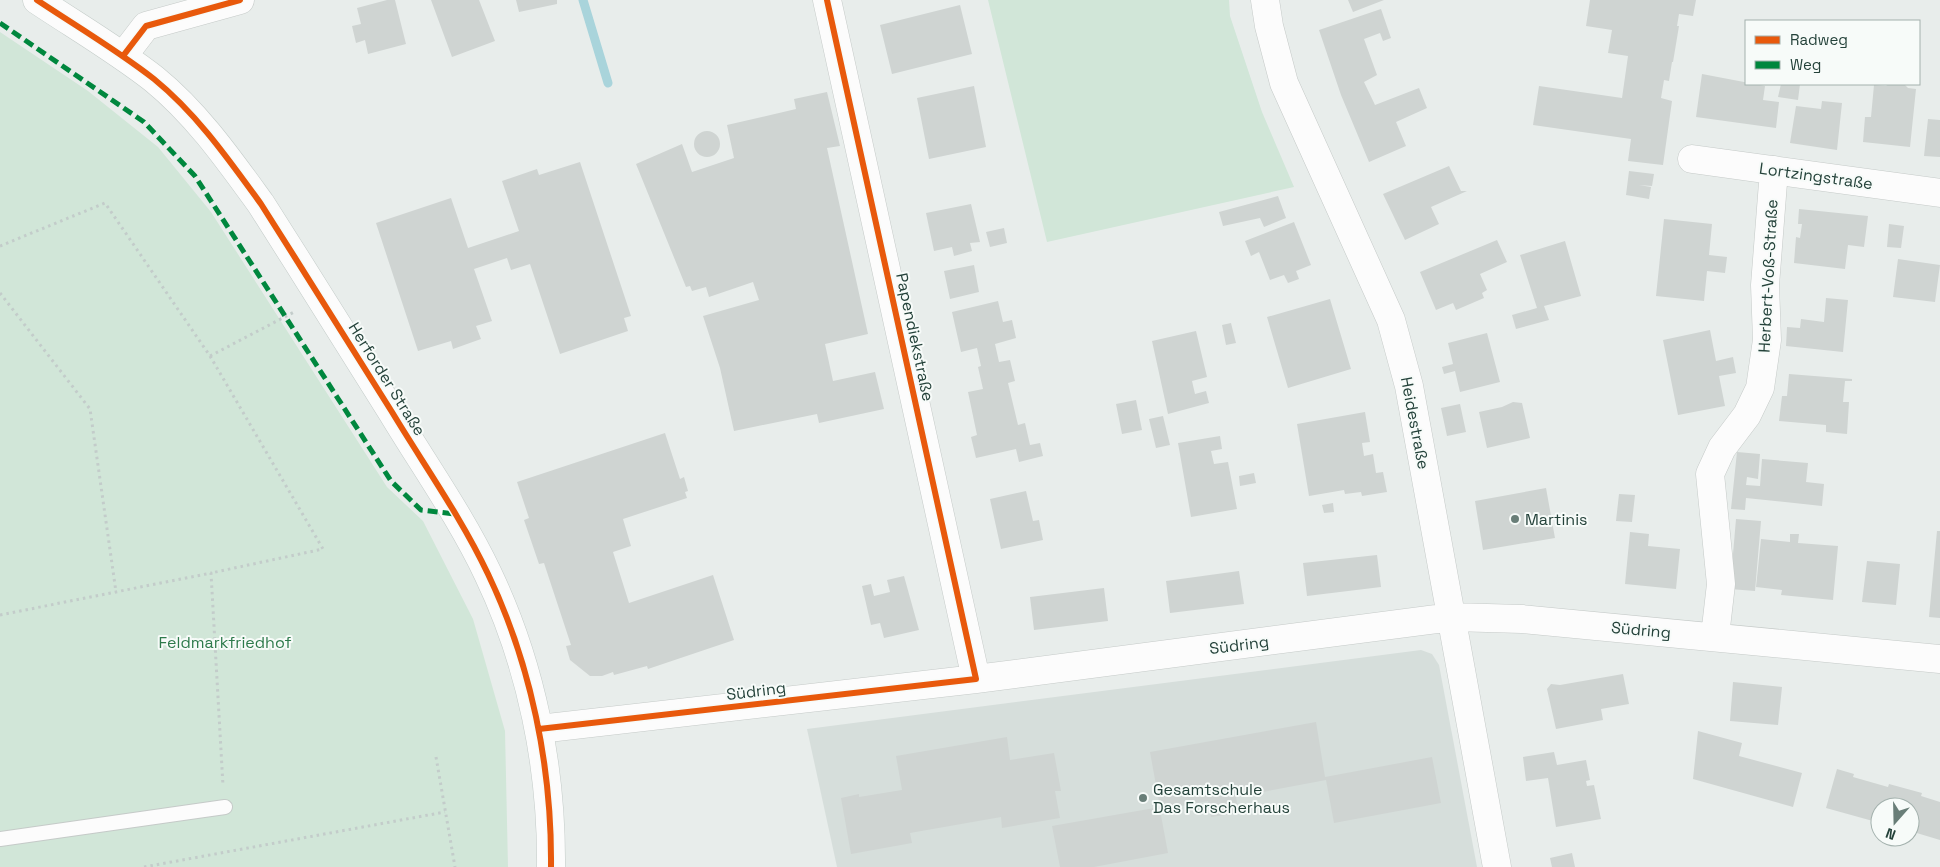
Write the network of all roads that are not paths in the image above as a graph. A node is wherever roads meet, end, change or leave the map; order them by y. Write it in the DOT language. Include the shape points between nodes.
graph roads {
  1 [pos="37,0"];
  2 [pos="240,0"];
  3 [pos="827,0"];
  4 [pos="1265,0"];
  5 [pos="123,56"];
  6 [pos="1692,159"];
  7 [pos="1774,170"];
  8 [pos="1940,193"];
  9 [pos="1452,617"];
  10 [pos="1715,636"];
  11 [pos="1940,659"];
  12 [pos="976,679"];
  13 [pos="539,729"];
  14 [pos="225,807"];
  15 [pos="0,839"];
  16 [pos="551,867"];
  17 [pos="1497,867"];
  1 -- 5 [label="street, Herforder Straße"];
  2 -- 5 [label="street" via="146,26"];
  3 -- 12 [label="street, Papendiekstraße"];
  4 -- 9 [label="street, Heidestraße" via="1284,83 1391,320 1409,386"];
  5 -- 13 [label="street, Herforder Straße" via="156,80 192,114 262,204 455,514 488,574 526,678"];
  6 -- 7 [label="street, Lortzingstraße"];
  7 -- 8 [label="street, Lortzingstraße"];
  7 -- 10 [label="street, Herbert-Voß-Straße" via="1765,285 1768,340 1760,388 1748,415 1722,448 1710,474 1720,584"];
  9 -- 10 [label="street, Südring" via="1522,619"];
  9 -- 12 [label="street, Südring"];
  9 -- 17 [label="street, Heidestraße"];
  10 -- 11 [label="street, Südring"];
  12 -- 13 [label="street, Südring"];
  13 -- 16 [label="street, Herforder Straße" via="548,800"];
  14 -- 15 [label="lane"];
}
